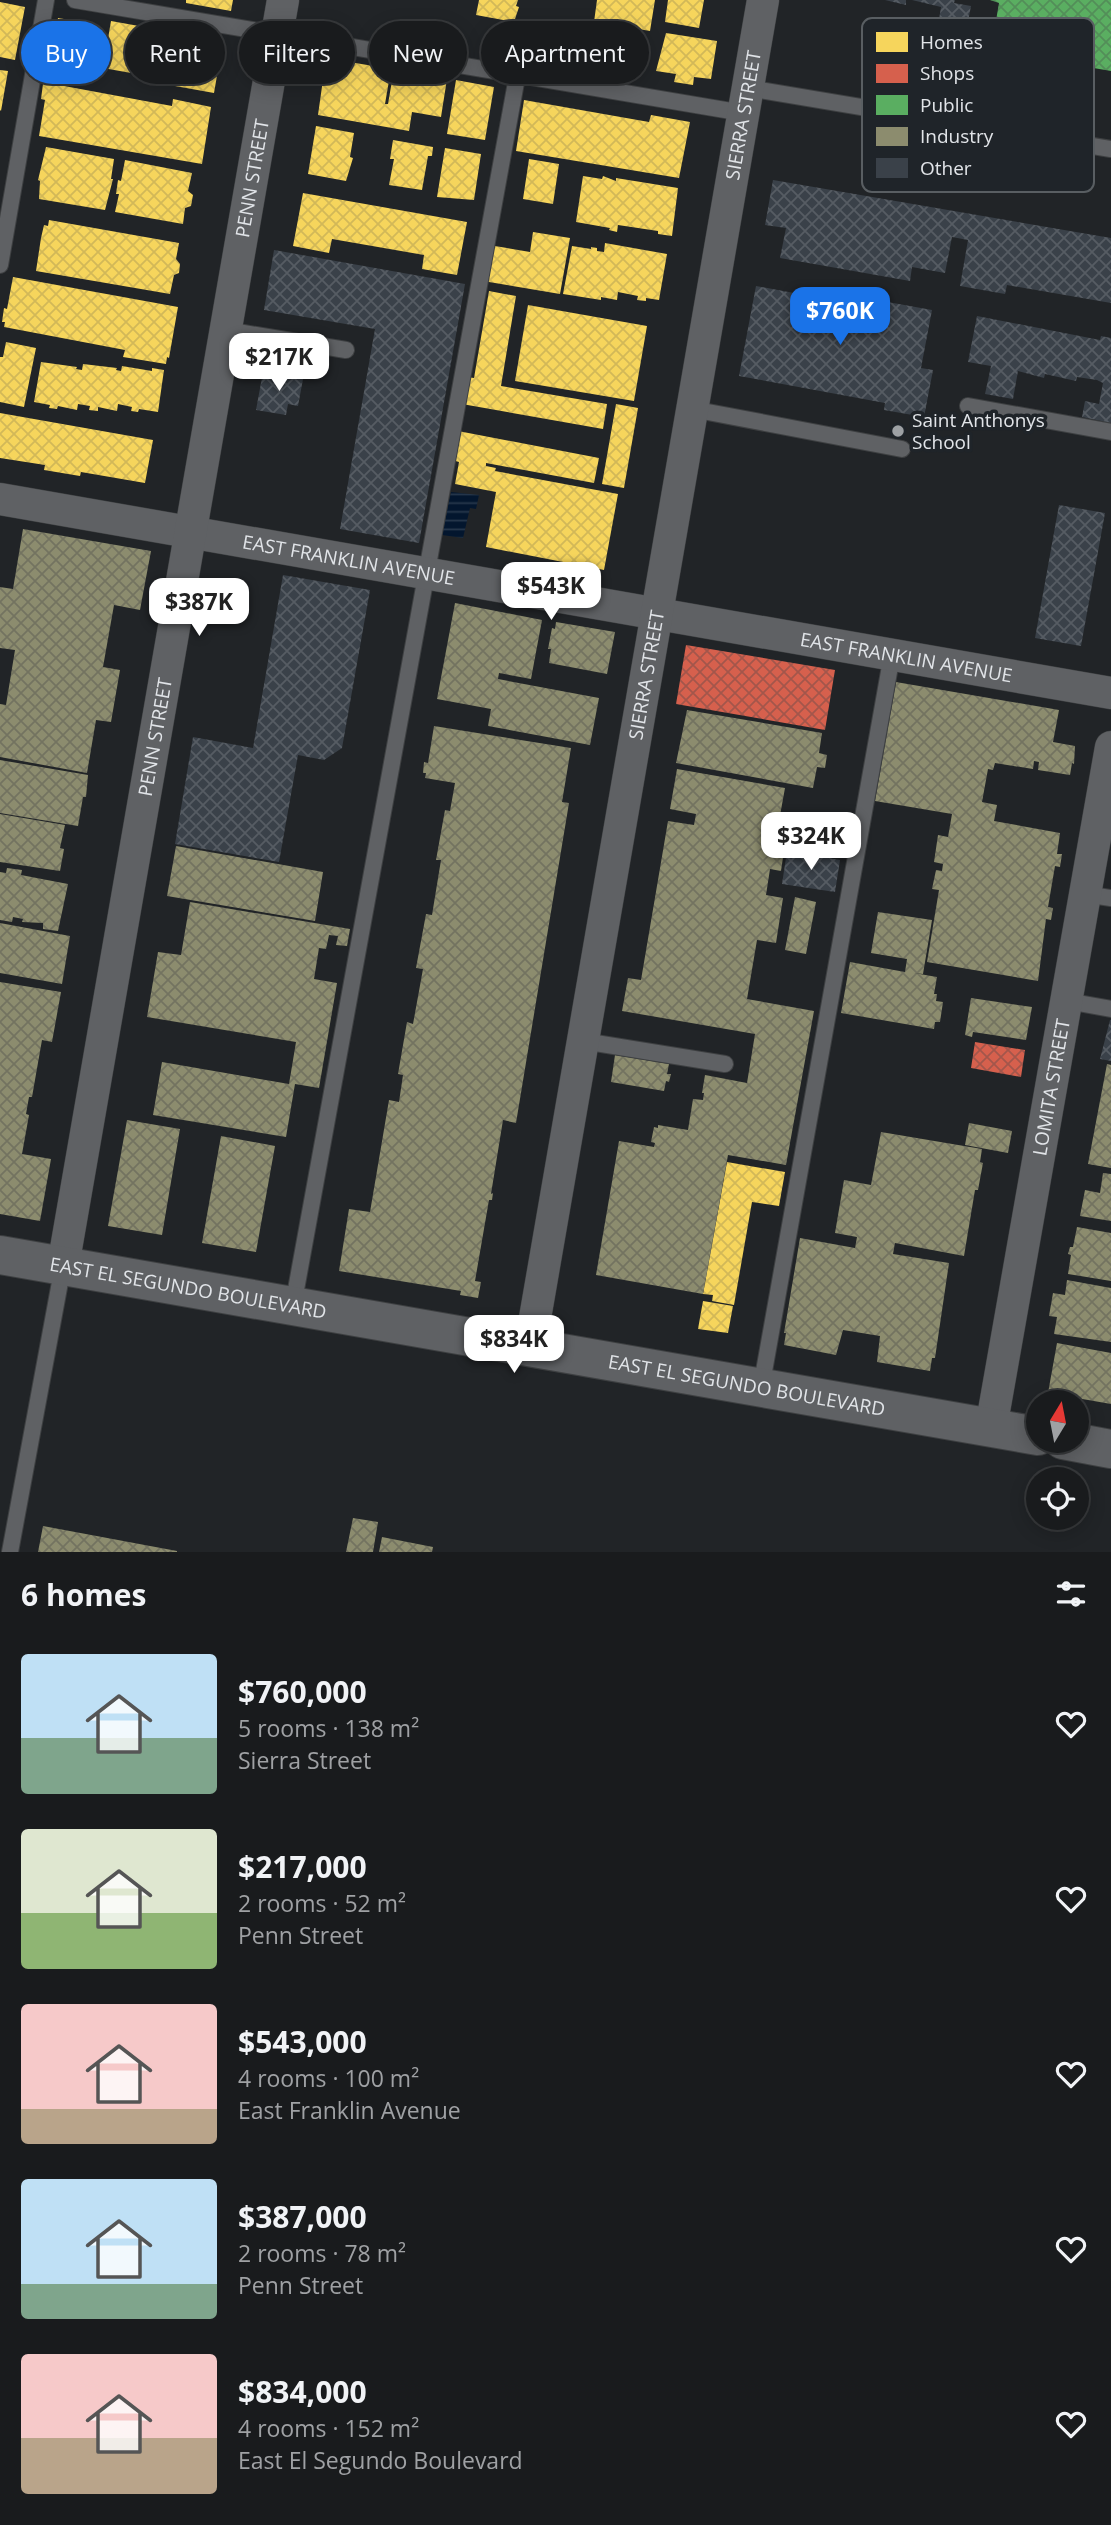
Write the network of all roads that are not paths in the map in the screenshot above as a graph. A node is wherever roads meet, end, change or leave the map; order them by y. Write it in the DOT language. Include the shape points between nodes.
graph roads {
  1 [pos="46,0"];
  2 [pos="75,0"];
  3 [pos="283,0"];
  4 [pos="763,0"];
  5 [pos="280,21"];
  6 [pos="239,29"];
  7 [pos="355,49"];
  8 [pos="481,71"];
  9 [pos="269,84"];
  10 [pos="516,84"];
  11 [pos="584,84"];
  12 [pos="746,101"];
  13 [pos="862,116"];
  14 [pos="0,265"];
  15 [pos="226,330"];
  16 [pos="346,350"];
  17 [pos="968,405"];
  18 [pos="692,409"];
  19 [pos="1111,432"];
  20 [pos="902,449"];
  21 [pos="0,499"];
  22 [pos="190,532"];
  23 [pos="427,573"];
  24 [pos="657,614"];
  25 [pos="892,654"];
  26 [pos="1111,693"];
  27 [pos="1111,747"];
  28 [pos="1098,896"];
  29 [pos="1067,1001"];
  30 [pos="1111,1009"];
  31 [pos="583,1041"];
  32 [pos="725,1065"];
  33 [pos="0,1255"];
  34 [pos="63,1266"];
  35 [pos="293,1306"];
  36 [pos="530,1348"];
  37 [pos="761,1388"];
  38 [pos="991,1428"];
  39 [pos="1026,1434"];
  40 [pos="1089,1445"];
  41 [pos="1111,1449"];
  42 [pos="10,1552"];
  1 -- 14 [label="lane"];
  2 -- 6 [label="lane"];
  3 -- 5 [label="street, PENN STREET"];
  4 -- 12 [label="street, SIERRA STREET"];
  7 -- 8 [label="lane"];
  9 -- 15 [label="street, PENN STREET"];
  10 -- 23 [label="lane"];
  11 -- 12 [label="lane"];
  12 -- 13 [label="lane"];
  12 -- 18 [label="street, SIERRA STREET"];
  15 -- 16 [label="lane"];
  15 -- 22 [label="street, PENN STREET"];
  17 -- 19 [label="lane"];
  18 -- 20 [label="lane"];
  18 -- 24 [label="street, SIERRA STREET"];
  21 -- 22 [label="street, EAST FRANKLIN AVENUE"];
  22 -- 23 [label="street, EAST FRANKLIN AVENUE"];
  22 -- 34 [label="street, PENN STREET"];
  23 -- 24 [label="street, EAST FRANKLIN AVENUE"];
  23 -- 35 [label="lane"];
  24 -- 25 [label="street, EAST FRANKLIN AVENUE"];
  24 -- 31 [label="street, SIERRA STREET"];
  25 -- 26 [label="street, EAST FRANKLIN AVENUE"];
  25 -- 37 [label="lane"];
  27 -- 28 [label="street, LOMITA STREET"];
  28 -- 29 [label="street, LOMITA STREET"];
  29 -- 30 [label="lane"];
  29 -- 38 [label="street, LOMITA STREET"];
  31 -- 32 [label="lane"];
  31 -- 36 [label="street, SIERRA STREET"];
  33 -- 34 [label="main road, EAST EL SEGUNDO BOULEVARD"];
  34 -- 35 [label="main road, EAST EL SEGUNDO BOULEVARD"];
  34 -- 42 [label="lane"];
  35 -- 36 [label="main road, EAST EL SEGUNDO BOULEVARD"];
  36 -- 37 [label="main road, EAST EL SEGUNDO BOULEVARD"];
  37 -- 38 [label="main road, EAST EL SEGUNDO BOULEVARD"];
  38 -- 39 [label="main road, EAST EL SEGUNDO BOULEVARD"];
  40 -- 41 [label="main road"];
}
